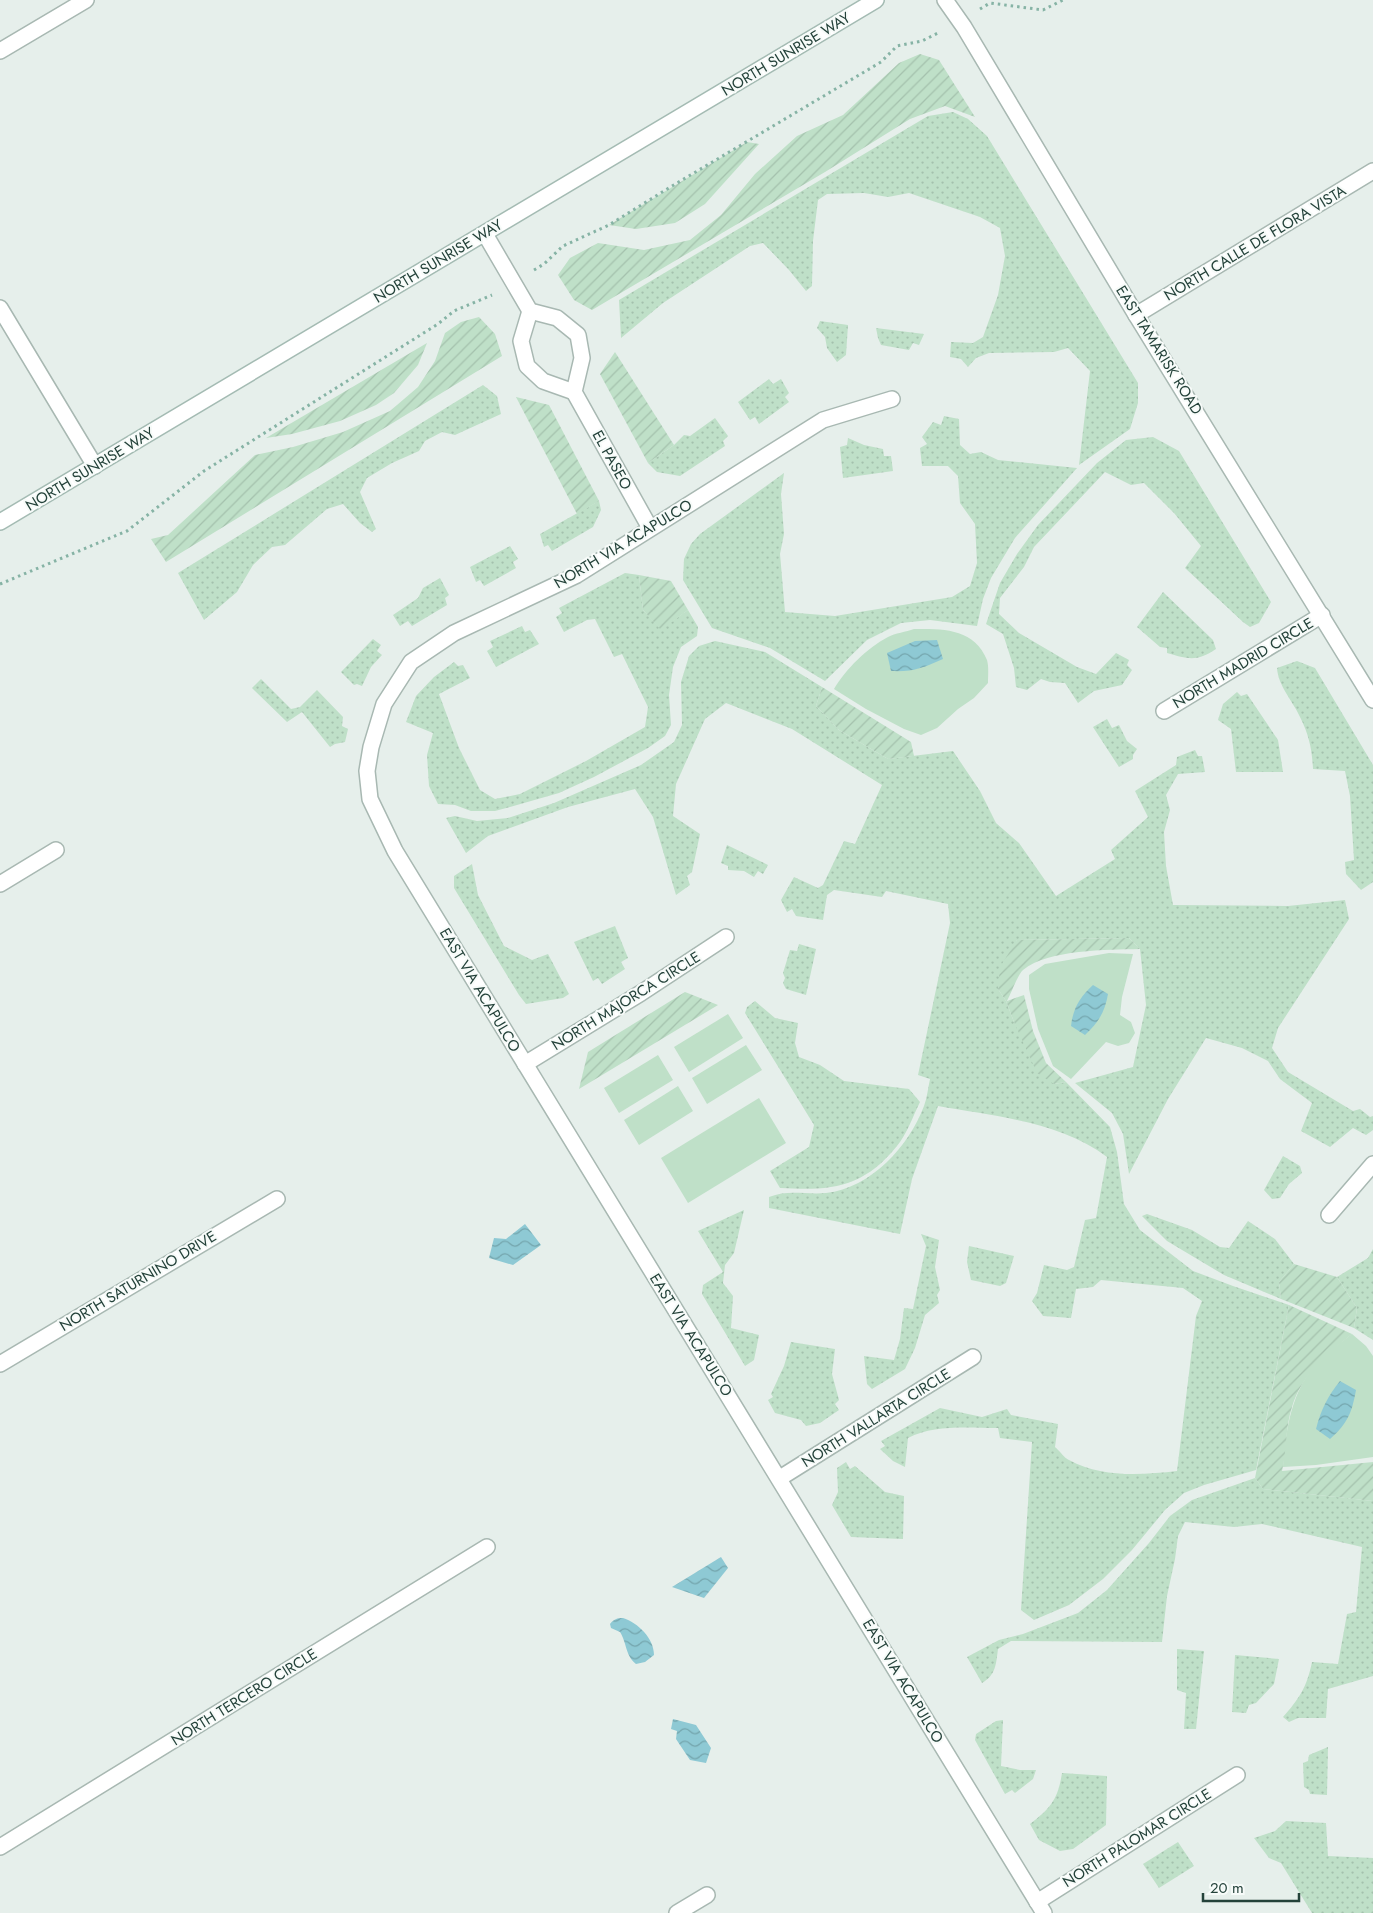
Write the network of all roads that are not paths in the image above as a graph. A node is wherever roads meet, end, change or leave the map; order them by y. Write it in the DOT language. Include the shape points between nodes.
graph roads {
  1 [pos="86,0"];
  2 [pos="876,0"];
  3 [pos="946,0"];
  4 [pos="0,52"];
  5 [pos="1373,171"];
  6 [pos="485,234"];
  7 [pos="0,308"];
  8 [pos="530,311"];
  9 [pos="1136,315"];
  10 [pos="574,392"];
  11 [pos="892,399"];
  12 [pos="95,466"];
  13 [pos="0,522"];
  14 [pos="650,528"];
  15 [pos="1322,615"];
  16 [pos="1373,700"];
  17 [pos="1164,711"];
  18 [pos="371,747"];
  19 [pos="56,850"];
  20 [pos="0,884"];
  21 [pos="726,937"];
  22 [pos="525,1064"];
  23 [pos="1373,1164"];
  24 [pos="276,1199"];
  25 [pos="1329,1216"];
  26 [pos="973,1357"];
  27 [pos="0,1364"];
  28 [pos="780,1478"];
  29 [pos="487,1547"];
  30 [pos="1237,1775"];
  31 [pos="0,1847"];
  32 [pos="706,1896"];
  33 [pos="1041,1907"];
  34 [pos="677,1913"];
  1 -- 4 [label="street"];
  2 -- 6 [label="street, NORTH SUNRISE WAY"];
  3 -- 9 [label="street, EAST TAMARISK ROAD"];
  5 -- 9 [label="street, NORTH CALLE DE FLORA VISTA"];
  6 -- 8 [label="street"];
  6 -- 12 [label="street, NORTH SUNRISE WAY"];
  7 -- 12 [label="street"];
  8 -- 10 [label="street" via="521,341 527,366 543,381"];
  8 -- 10 [label="street" via="557,318 578,336 582,358"];
  9 -- 15 [label="street, EAST TAMARISK ROAD"];
  10 -- 14 [label="street, EL PASEO"];
  11 -- 14 [label="street, NORTH VIA ACAPULCO" via="823,420"];
  12 -- 13 [label="street, NORTH SUNRISE WAY"];
  14 -- 18 [label="street, NORTH VIA ACAPULCO" via="577,575 454,634 411,662 384,704"];
  15 -- 16 [label="street, EAST TAMARISK ROAD"];
  15 -- 17 [label="street, NORTH MADRID CIRCLE"];
  18 -- 22 [label="street, EAST VIA ACAPULCO" via="367,772 370,799 380,821"];
  19 -- 20 [label="street"];
  21 -- 22 [label="street, NORTH MAJORCA CIRCLE"];
  22 -- 28 [label="street, EAST VIA ACAPULCO"];
  23 -- 25 [label="street"];
  24 -- 27 [label="street, NORTH SATURNINO DRIVE"];
  26 -- 28 [label="street, NORTH VALLARTA CIRCLE"];
  28 -- 33 [label="street, EAST VIA ACAPULCO"];
  29 -- 31 [label="street, NORTH TERCERO CIRCLE"];
  30 -- 33 [label="street, NORTH PALOMAR CIRCLE"];
  32 -- 34 [label="street"];
}
